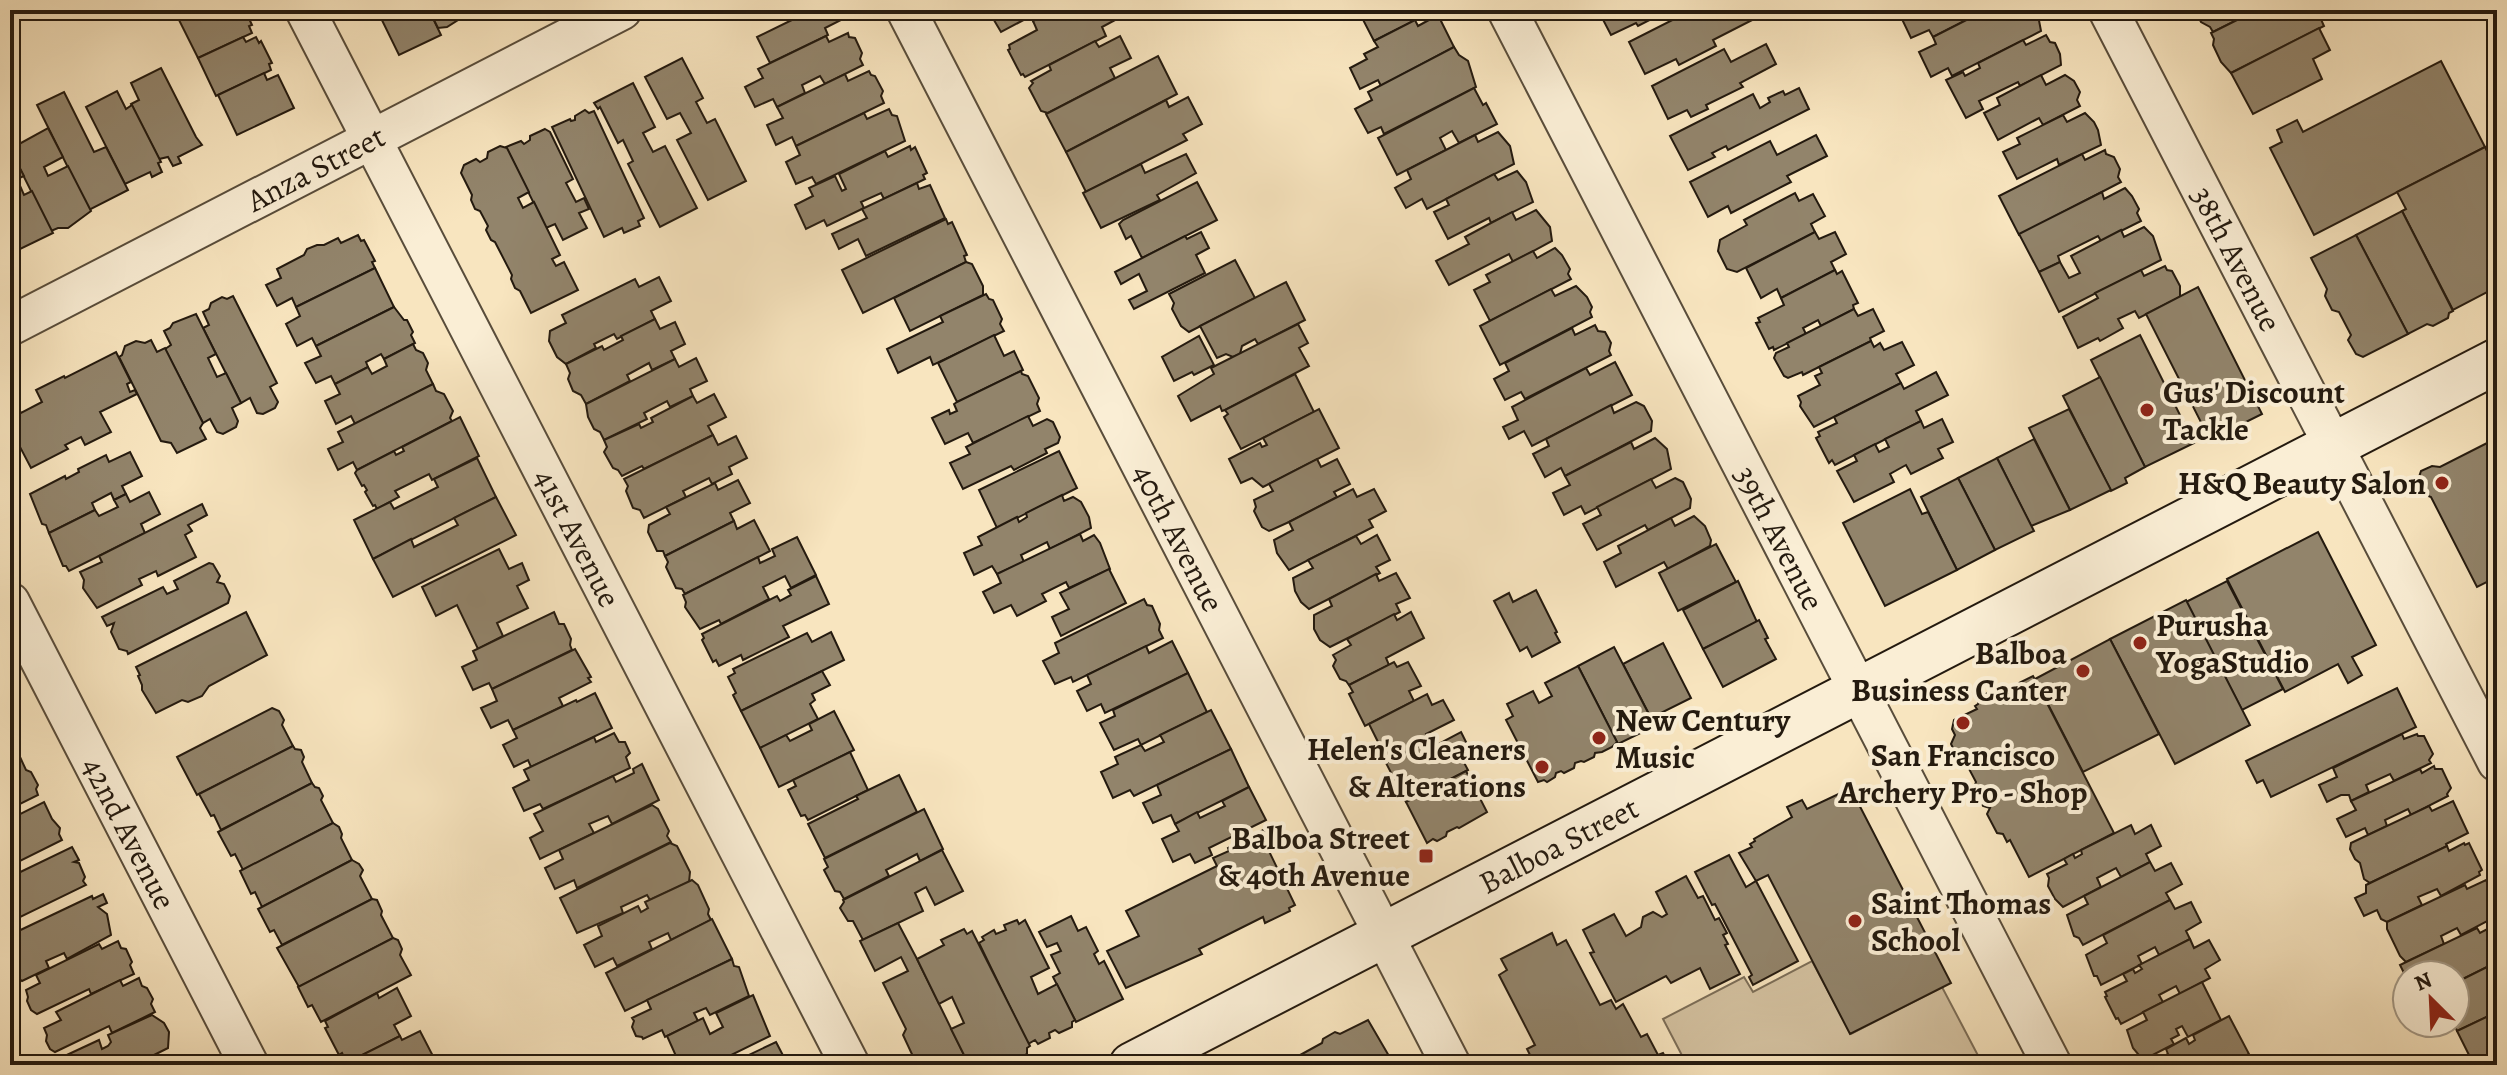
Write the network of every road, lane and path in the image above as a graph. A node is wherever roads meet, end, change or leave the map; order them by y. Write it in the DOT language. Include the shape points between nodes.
graph roads {
  1 [pos="305,10"];
  2 [pos="622,10"];
  3 [pos="906,10"];
  4 [pos="1507,10"];
  5 [pos="2108,10"];
  6 [pos="372,139"];
  7 [pos="10,326"];
  8 [pos="2497,361"];
  9 [pos="2333,445"];
  10 [pos="10,602"];
  11 [pos="1859,690"];
  12 [pos="2497,762"];
  13 [pos="1384,935"];
  14 [pos="249,1065"];
  15 [pos="850,1065"];
  16 [pos="1132,1065"];
  17 [pos="1451,1065"];
  18 [pos="2052,1065"];
  1 -- 6 [label="street, 41st Avenue"];
  2 -- 6 [label="street, Anza Street"];
  3 -- 13 [label="street, 40th Avenue"];
  4 -- 11 [label="street, 39th Avenue"];
  5 -- 9 [label="street, 38th Avenue"];
  6 -- 7 [label="street, Anza Street"];
  6 -- 15 [label="street, 41st Avenue"];
  8 -- 9 [label="street, Balboa Street"];
  9 -- 11 [label="street, Balboa Street"];
  9 -- 12 [label="street, 38th Avenue"];
  10 -- 14 [label="street, 42nd Avenue"];
  11 -- 13 [label="street, Balboa Street"];
  11 -- 18 [label="street, 39th Avenue"];
  13 -- 16 [label="street, Balboa Street"];
  13 -- 17 [label="street, 40th Avenue"];
}
